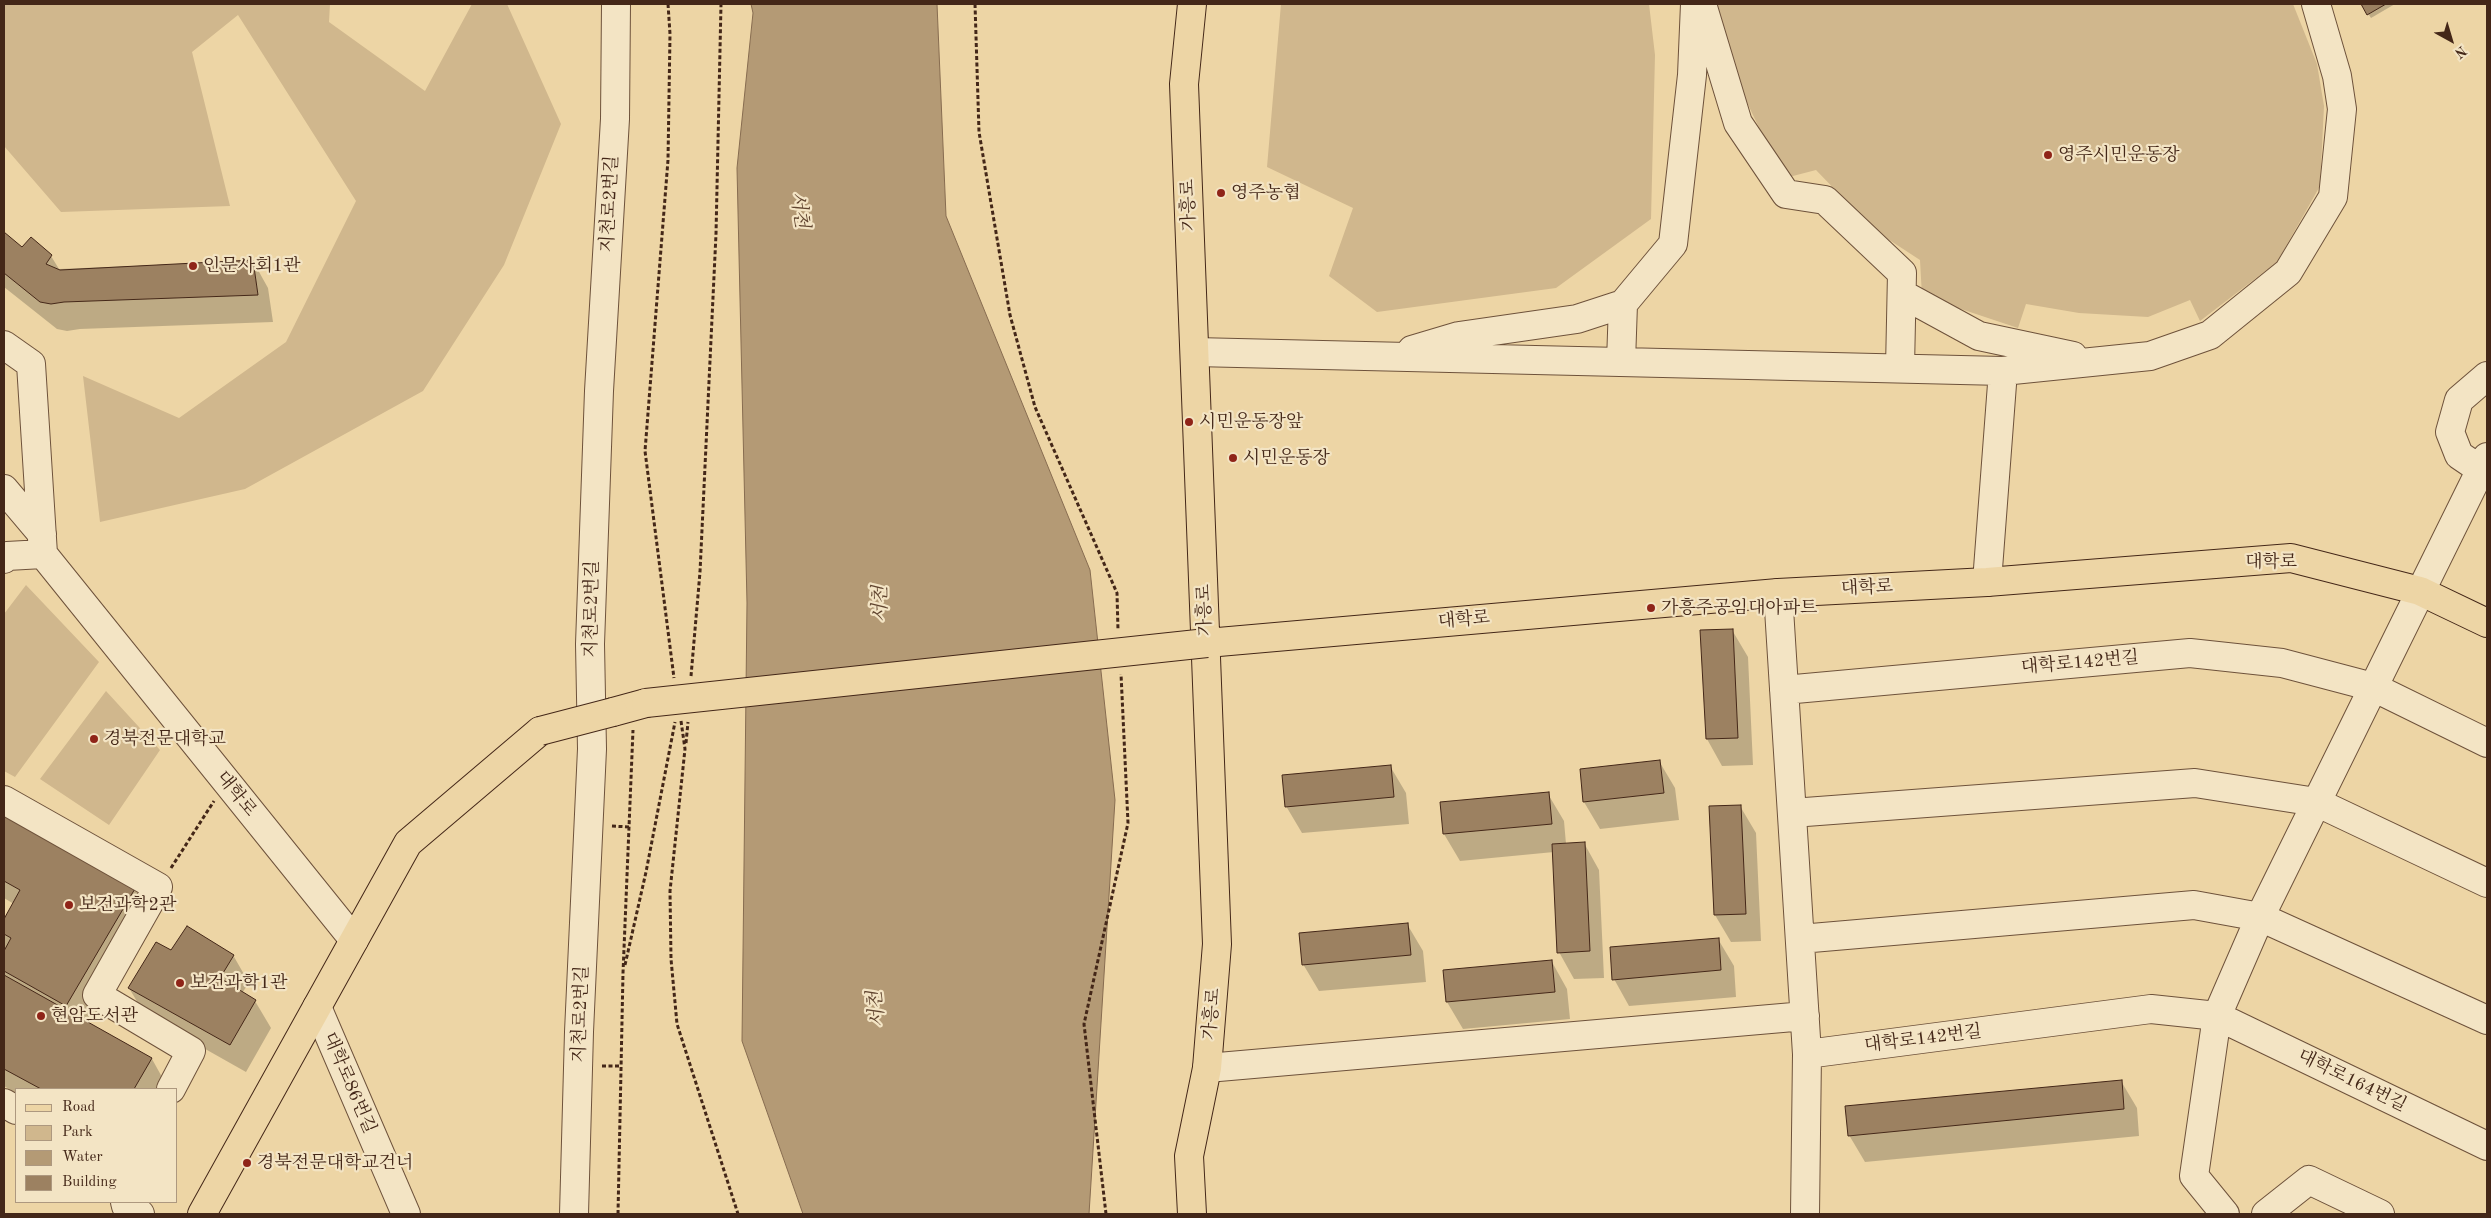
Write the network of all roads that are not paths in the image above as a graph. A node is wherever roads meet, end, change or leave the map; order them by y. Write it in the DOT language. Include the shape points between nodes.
graph roads {
  1 [pos="616,4"];
  2 [pos="1192,4"];
  3 [pos="1695,4"];
  4 [pos="1702,4"];
  5 [pos="2316,4"];
  6 [pos="1902,294"];
  7 [pos="1623,304"];
  8 [pos="4,346"];
  9 [pos="1195,352"];
  10 [pos="1391,357"];
  11 [pos="2098,361"];
  12 [pos="1621,362"];
  13 [pos="1900,368"];
  14 [pos="2003,371"];
  15 [pos="2487,376"];
  16 [pos="2485,467"];
  17 [pos="4,489"];
  18 [pos="42,544"];
  19 [pos="4,559"];
  20 [pos="1987,582"];
  21 [pos="2420,591"];
  22 [pos="1778,593"];
  23 [pos="2487,623"];
  24 [pos="1207,643"];
  25 [pos="2373,687"];
  26 [pos="1784,690"];
  27 [pos="2487,743"];
  28 [pos="4,800"];
  29 [pos="2316,802"];
  30 [pos="1792,813"];
  31 [pos="2487,883"];
  32 [pos="2260,916"];
  33 [pos="1800,939"];
  34 [pos="354,940"];
  35 [pos="317,1007"];
  36 [pos="1805,1016"];
  37 [pos="2217,1016"];
  38 [pos="2487,1020"];
  39 [pos="1807,1054"];
  40 [pos="1207,1068"];
  41 [pos="172,1088"];
  42 [pos="4,1103"];
  43 [pos="15,1109"];
  44 [pos="2487,1146"];
  45 [pos="125,1203"];
  46 [pos="205,1212"];
  47 [pos="140,1214"];
  48 [pos="406,1214"];
  49 [pos="574,1214"];
  50 [pos="1192,1214"];
  51 [pos="1805,1214"];
  52 [pos="2225,1214"];
  53 [pos="2266,1214"];
  54 [pos="2380,1214"];
  1 -- 49 [label="street, 지천로2번길" via="615,119 599,391 590,644 592,749"];
  2 -- 9 [label="main road, 가흥로" via="1184,84"];
  3 -- 7 [label="street" via="1692,75 1673,244"];
  4 -- 6 [label="street" via="1738,123 1786,194 1825,200 1902,273"];
  5 -- 11 [label="street" via="2337,76 2342,109 2333,197 2288,272 2210,335 2150,356"];
  6 -- 11 [label="street" via="1980,336"];
  6 -- 13 [label="street"];
  7 -- 10 [label="street" via="1577,319 1459,336"];
  7 -- 12 [label="street"];
  8 -- 18 [label="street" via="30,364"];
  9 -- 10 [label="street"];
  9 -- 24 [label="main road, 가흥로"];
  10 -- 12 [label="street"];
  11 -- 14 [label="street"];
  12 -- 13 [label="street"];
  13 -- 14 [label="street"];
  14 -- 20 [label="street"];
  15 -- 16 [label="street" via="2459,400 2450,432 2459,455"];
  16 -- 21 [label="street"];
  17 -- 18 [label="street, 대학로"];
  18 -- 19 [label="street"];
  18 -- 34 [label="street, 대학로" via="226,782"];
  20 -- 21 [label="main road, 대학로" via="2291,558"];
  20 -- 22 [label="main road, 대학로"];
  21 -- 23 [label="main road, 대학로"];
  21 -- 25 [label="street"];
  22 -- 24 [label="main road, 대학로"];
  22 -- 26 [label="street"];
  24 -- 34 [label="main road, 대학로, bridge" via="631,707 540,731 408,843"];
  24 -- 40 [label="main road, 가흥로" via="1217,944"];
  25 -- 26 [label="street, 대학로142번길" via="2282,663 2190,653"];
  25 -- 27 [label="street"];
  25 -- 29 [label="street"];
  26 -- 30 [label="street"];
  28 -- 41 [label="street" via="158,887 97,995 191,1051"];
  29 -- 30 [label="street" via="2194,783"];
  29 -- 31 [label="street"];
  29 -- 32 [label="street"];
  30 -- 33 [label="street"];
  32 -- 33 [label="street" via="2194,905"];
  32 -- 37 [label="street"];
  32 -- 38 [label="street"];
  33 -- 36 [label="street"];
  34 -- 35 [label="main road"];
  35 -- 46 [label="main road"];
  35 -- 48 [label="street, 대학로86번길"];
  36 -- 39 [label="street"];
  36 -- 40 [label="street"];
  37 -- 39 [label="street, 대학로142번길" via="2151,1009"];
  37 -- 44 [label="street, 대학로164번길"];
  37 -- 52 [label="street" via="2194,1176"];
  39 -- 51 [label="street"];
  40 -- 50 [label="main road, 가흥로" via="1189,1156"];
  42 -- 43 [label="street"];
  45 -- 47 [label="street"];
  53 -- 54 [label="street" via="2308,1180"];
}
